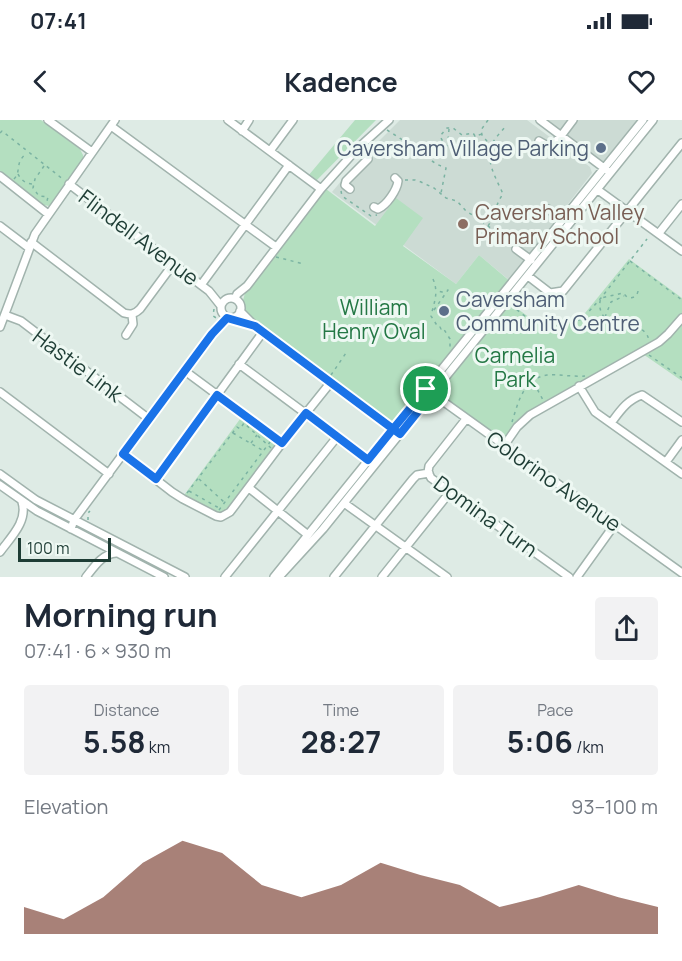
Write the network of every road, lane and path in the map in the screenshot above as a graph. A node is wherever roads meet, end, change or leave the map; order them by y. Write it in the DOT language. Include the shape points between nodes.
graph roads {
  1 [pos="48,120"];
  2 [pos="228,120"];
  3 [pos="249,120"];
  4 [pos="292,120"];
  5 [pos="389,120"];
  6 [pos="488,120"];
  7 [pos="540,120"];
  8 [pos="573,120"];
  9 [pos="643,120"];
  10 [pos="653,120"];
  11 [pos="113,123"];
  12 [pos="381,127"];
  13 [pos="505,127"];
  14 [pos="450,128"];
  15 [pos="242,130"];
  16 [pos="0,133"];
  17 [pos="482,134"];
  18 [pos="475,136"];
  19 [pos="561,136"];
  20 [pos="539,141"];
  21 [pos="406,142"];
  22 [pos="682,143"];
  23 [pos="491,146"];
  24 [pos="357,149"];
  25 [pos="423,149"];
  26 [pos="455,150"];
  27 [pos="270,151"];
  28 [pos="28,152"];
  29 [pos="92,152"];
  30 [pos="45,165"];
  31 [pos="289,165"];
  32 [pos="607,170"];
  33 [pos="18,174"];
  34 [pos="0,176"];
  35 [pos="396,180"];
  36 [pos="8,182"];
  37 [pos="33,184"];
  38 [pos="69,184"];
  39 [pos="321,189"];
  40 [pos="350,189"];
  41 [pos="598,190"];
  42 [pos="441,194"];
  43 [pos="682,204"];
  44 [pos="46,206"];
  45 [pos="374,207"];
  46 [pos="548,209"];
  47 [pos="627,211"];
  48 [pos="48,214"];
  49 [pos="566,217"];
  50 [pos="245,225"];
  51 [pos="0,226"];
  52 [pos="488,226"];
  53 [pos="658,233"];
  54 [pos="646,239"];
  55 [pos="30,245"];
  56 [pos="276,247"];
  57 [pos="516,249"];
  58 [pos="682,251"];
  59 [pos="276,257"];
  60 [pos="531,260"];
  61 [pos="629,261"];
  62 [pos="174,263"];
  63 [pos="303,263"];
  64 [pos="528,276"];
  65 [pos="433,279"];
  66 [pos="201,285"];
  67 [pos="247,286"];
  68 [pos="436,290"];
  69 [pos="209,291"];
  70 [pos="638,291"];
  71 [pos="625,295"];
  72 [pos="601,298"];
  73 [pos="231,299"];
  74 [pos="682,300"];
  75 [pos="511,305"];
  76 [pos="220,306"];
  77 [pos="240,309"];
  78 [pos="432,312"];
  79 [pos="5,315"];
  80 [pos="132,315"];
  81 [pos="605,318"];
  82 [pos="682,318"];
  83 [pos="226,319"];
  84 [pos="255,326"];
  85 [pos="0,327"];
  86 [pos="263,332"];
  87 [pos="126,335"];
  88 [pos="649,342"];
  89 [pos="449,351"];
  90 [pos="346,353"];
  91 [pos="649,355"];
  92 [pos="239,364"];
  93 [pos="184,371"];
  94 [pos="587,376"];
  95 [pos="682,378"];
  96 [pos="330,380"];
  97 [pos="533,382"];
  98 [pos="579,386"];
  99 [pos="429,391"];
  100 [pos="0,392"];
  101 [pos="217,395"];
  102 [pos="543,401"];
  103 [pos="306,413"];
  104 [pos="149,419"];
  105 [pos="466,419"];
  106 [pos="682,422"];
  107 [pos="611,423"];
  108 [pos="511,424"];
  109 [pos="232,432"];
  110 [pos="397,432"];
  111 [pos="257,435"];
  112 [pos="337,437"];
  113 [pos="682,440"];
  114 [pos="271,441"];
  115 [pos="251,443"];
  116 [pos="282,443"];
  117 [pos="268,445"];
  118 [pos="504,446"];
  119 [pos="272,449"];
  120 [pos="263,451"];
  121 [pos="123,454"];
  122 [pos="368,460"];
  123 [pos="666,462"];
  124 [pos="429,473"];
  125 [pos="0,474"];
  126 [pos="109,474"];
  127 [pos="682,474"];
  128 [pos="198,478"];
  129 [pos="156,479"];
  130 [pos="0,485"];
  131 [pos="249,488"];
  132 [pos="189,491"];
  133 [pos="450,492"];
  134 [pos="183,499"];
  135 [pos="22,501"];
  136 [pos="225,502"];
  137 [pos="344,503"];
  138 [pos="220,509"];
  139 [pos="279,511"];
  140 [pos="217,512"];
  141 [pos="74,520"];
  142 [pos="615,524"];
  143 [pos="375,526"];
  144 [pos="71,529"];
  145 [pos="308,535"];
  146 [pos="406,547"];
  147 [pos="0,552"];
  148 [pos="118,554"];
  149 [pos="682,573"];
  150 [pos="86,577"];
  151 [pos="164,577"];
  152 [pos="184,577"];
  153 [pos="225,577"];
  154 [pos="274,577"];
  155 [pos="279,577"];
  156 [pos="334,577"];
  157 [pos="382,577"];
  158 [pos="447,577"];
  159 [pos="569,577"];
  160 [pos="577,577"];
  1 -- 29 [label="street"];
  2 -- 15 [label="street"];
  3 -- 15 [label="street"];
  4 -- 27 [label="street"];
  5 -- 12 [label="street"];
  6 -- 17 [label="path"];
  7 -- 19 [label="street"];
  8 -- 19 [label="street"];
  9 -- 32 [label="street"];
  10 -- 32 [label="street"];
  11 -- 29 [label="street"];
  11 -- 50 [label="street"];
  12 -- 21 [label="path"];
  12 -- 24 [label="street"];
  13 -- 23 [label="path"];
  14 -- 18 [label="path" via="462,135"];
  14 -- 26 [label="path" via="448,140"];
  14 -- 26 [label="path" via="440,136 444,145"];
  15 -- 27 [label="street"];
  16 -- 28 [label="path"];
  17 -- 18 [label="path"];
  17 -- 23 [label="path"];
  18 -- 26 [label="path" via="471,148"];
  19 -- 20 [label="street" via="549,146"];
  19 -- 32 [label="street"];
  22 -- 47 [label="street"];
  23 -- 52 [label="path" via="493,172 503,194"];
  24 -- 39 [label="street"];
  24 -- 40 [label="street" via="369,159 345,183"];
  25 -- 42 [label="path" via="432,162 446,168"];
  27 -- 31 [label="street"];
  28 -- 30 [label="path"];
  28 -- 33 [label="path" via="19,162"];
  29 -- 38 [label="street"];
  30 -- 37 [label="path"];
  30 -- 38 [label="path"];
  31 -- 39 [label="street"];
  31 -- 50 [label="street"];
  32 -- 41 [label="street"];
  32 -- 49 [label="street"];
  33 -- 36 [label="path"];
  33 -- 37 [label="path"];
  34 -- 36 [label="street"];
  35 -- 42 [label="path" via="415,180"];
  35 -- 45 [label="street" via="397,187 387,194 381,208"];
  36 -- 48 [label="street"];
  37 -- 44 [label="path" via="37,194 48,197"];
  38 -- 48 [label="street"];
  38 -- 62 [label="street, Flindell Avenue"];
  39 -- 56 [label="street"];
  41 -- 47 [label="street"];
  41 -- 64 [label="street"];
  42 -- 52 [label="path" via="457,201"];
  43 -- 53 [label="street"];
  46 -- 49 [label="street"];
  47 -- 53 [label="street"];
  47 -- 64 [label="street" via="562,291 550,293"];
  48 -- 55 [label="street"];
  49 -- 60 [label="street"];
  50 -- 56 [label="street"];
  50 -- 66 [label="street"];
  51 -- 55 [label="street"];
  52 -- 57 [label="path"];
  53 -- 58 [label="street"];
  54 -- 61 [label="path"];
  55 -- 79 [label="street"];
  55 -- 80 [label="street"];
  56 -- 67 [label="street"];
  57 -- 60 [label="street"];
  59 -- 63 [label="path"];
  60 -- 99 [label="street"];
  61 -- 72 [label="path"];
  61 -- 74 [label="path"];
  62 -- 66 [label="street, Flindell Avenue"];
  62 -- 80 [label="street"];
  64 -- 99 [label="street"];
  65 -- 68 [label="path"];
  66 -- 69 [label="street, Flindell Avenue"];
  67 -- 73 [label="street"];
  67 -- 77 [label="street"];
  68 -- 78 [label="path"];
  68 -- 78 [label="path" via="448,290"];
  69 -- 73 [label="street, Flindell Avenue"];
  69 -- 76 [label="street, Flindell Avenue"];
  70 -- 71 [label="path" via="634,297"];
  71 -- 72 [label="path"];
  71 -- 81 [label="path" via="611,302"];
  72 -- 75 [label="path" via="582,319 560,326 536,325"];
  72 -- 81 [label="path" via="599,308"];
  73 -- 76 [label="street"];
  73 -- 77 [label="street" via="238,302"];
  76 -- 83 [label="street"];
  76 -- 83 [label="path" via="213,306 213,316"];
  77 -- 83 [label="street" via="236,317"];
  77 -- 84 [label="street"];
  78 -- 89 [label="path" via="438,327 450,339"];
  79 -- 85 [label="street"];
  79 -- 104 [label="street, Hastie Link" via="21,321"];
  80 -- 87 [label="street" via="133,324"];
  81 -- 88 [label="path" via="614,327 642,330"];
  82 -- 98 [label="street" via="659,342"];
  83 -- 84 [label="street"];
  83 -- 93 [label="street"];
  84 -- 86 [label="street"];
  86 -- 92 [label="street"];
  86 -- 96 [label="street"];
  90 -- 96 [label="path"];
  91 -- 95 [label="path"];
  92 -- 101 [label="street"];
  92 -- 103 [label="street"];
  93 -- 101 [label="street"];
  93 -- 104 [label="street"];
  94 -- 97 [label="path" via="546,375"];
  96 -- 103 [label="street"];
  96 -- 110 [label="street"];
  97 -- 102 [label="path"];
  97 -- 108 [label="path" via="521,394"];
  98 -- 107 [label="street" via="593,410"];
  98 -- 118 [label="street" via="530,415"];
  99 -- 105 [label="street, Colorino Avenue"];
  99 -- 110 [label="street"];
  100 -- 126 [label="street"];
  101 -- 116 [label="street"];
  101 -- 129 [label="street"];
  103 -- 112 [label="street"];
  103 -- 116 [label="street"];
  104 -- 121 [label="street"];
  105 -- 118 [label="street, Colorino Avenue"];
  105 -- 124 [label="street, Domina Turn" via="429,466"];
  106 -- 107 [label="street" via="642,396 623,406"];
  107 -- 123 [label="street"];
  109 -- 111 [label="path" via="244,423"];
  109 -- 115 [label="path"];
  109 -- 128 [label="path"];
  110 -- 122 [label="street"];
  110 -- 137 [label="street"];
  111 -- 115 [label="path"];
  111 -- 117 [label="path"];
  112 -- 122 [label="street"];
  112 -- 139 [label="street"];
  113 -- 123 [label="street"];
  114 -- 117 [label="path"];
  115 -- 120 [label="path"];
  116 -- 131 [label="street"];
  117 -- 119 [label="path"];
  117 -- 120 [label="path"];
  118 -- 142 [label="street, Colorino Avenue"];
  120 -- 136 [label="path"];
  121 -- 126 [label="street"];
  121 -- 129 [label="street"];
  122 -- 145 [label="street"];
  123 -- 127 [label="street"];
  124 -- 133 [label="street, Domina Turn"];
  124 -- 143 [label="street" via="413,479"];
  125 -- 141 [label="street" via="36,500"];
  126 -- 141 [label="street"];
  128 -- 132 [label="path"];
  128 -- 136 [label="path"];
  129 -- 134 [label="street"];
  130 -- 135 [label="street"];
  131 -- 134 [label="street" via="230,512 221,517"];
  131 -- 139 [label="street"];
  132 -- 134 [label="path"];
  132 -- 138 [label="path"];
  133 -- 146 [label="street"];
  133 -- 159 [label="street, Domina Turn"];
  135 -- 144 [label="street"];
  135 -- 147 [label="street" via="23,518"];
  136 -- 138 [label="path"];
  137 -- 143 [label="street"];
  137 -- 155 [label="street"];
  138 -- 140 [label="path"];
  139 -- 145 [label="street"];
  139 -- 153 [label="street"];
  141 -- 144 [label="street"];
  141 -- 152 [label="street"];
  142 -- 149 [label="street, Colorino Avenue"];
  142 -- 160 [label="street"];
  143 -- 146 [label="street"];
  143 -- 156 [label="street"];
  144 -- 148 [label="street"];
  145 -- 154 [label="street"];
  146 -- 157 [label="street"];
  146 -- 158 [label="street"];
  148 -- 150 [label="street" via="111,553 97,563"];
  148 -- 151 [label="street"];
}
